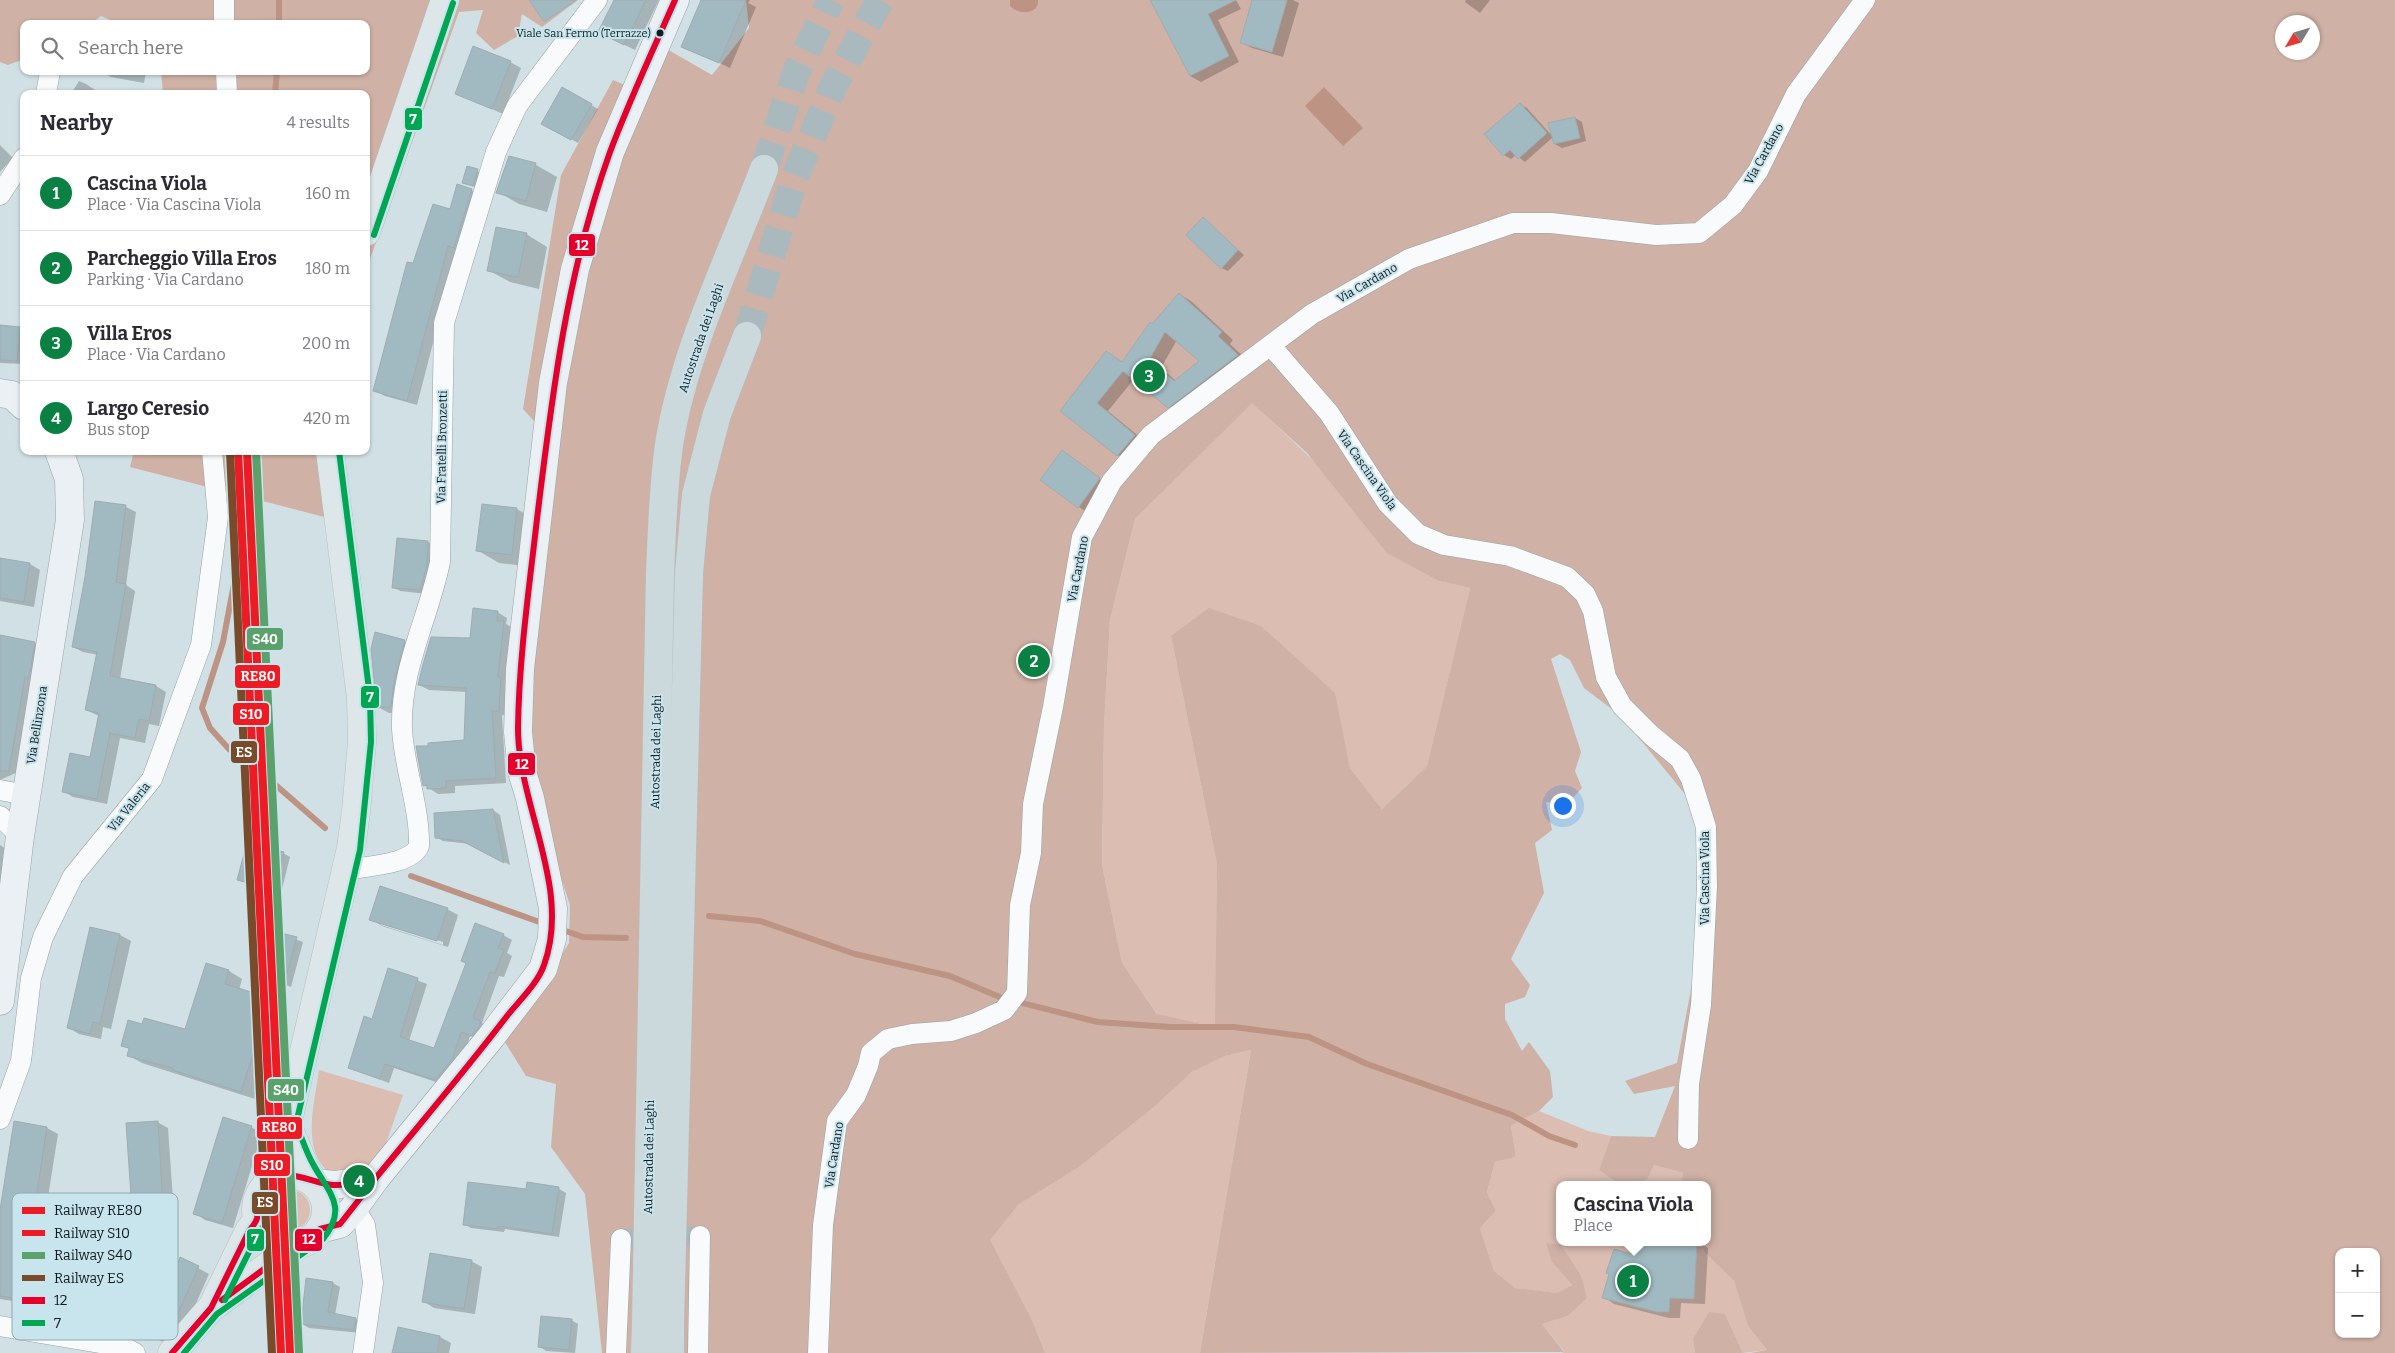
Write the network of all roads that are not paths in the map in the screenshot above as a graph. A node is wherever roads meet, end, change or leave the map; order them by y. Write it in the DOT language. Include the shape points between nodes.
graph roads {
  1 [pos="224,0"];
  2 [pos="445,0"];
  3 [pos="597,0"];
  4 [pos="675,0"];
  5 [pos="1865,0"];
  6 [pos="224,20"];
  7 [pos="49,75"];
  8 [pos="226,75"];
  9 [pos="47,90"];
  10 [pos="226,90"];
  11 [pos="20,164"];
  12 [pos="764,169"];
  13 [pos="0,195"];
  14 [pos="370,220"];
  15 [pos="747,336"];
  16 [pos="1271,346"];
  17 [pos="0,393"];
  18 [pos="20,403"];
  19 [pos="60,455"];
  20 [pos="212,455"];
  21 [pos="330,455"];
  22 [pos="0,790"];
  23 [pos="26,795"];
  24 [pos="0,816"];
  25 [pos="20,836"];
  26 [pos="346,870"];
  27 [pos="0,1001"];
  28 [pos="0,1119"];
  29 [pos="288,1124"];
  30 [pos="1688,1139"];
  31 [pos="375,1179"];
  32 [pos="314,1183"];
  33 [pos="266,1184"];
  34 [pos="354,1208"];
  35 [pos="258,1220"];
  36 [pos="320,1229"];
  37 [pos="700,1236"];
  38 [pos="621,1239"];
  39 [pos="298,1244"];
  40 [pos="211,1308"];
  41 [pos="658,1324"];
  42 [pos="83,1340"];
  43 [pos="135,1353"];
  44 [pos="172,1353"];
  45 [pos="363,1353"];
  46 [pos="616,1353"];
  47 [pos="645,1353"];
  48 [pos="670,1353"];
  49 [pos="698,1353"];
  50 [pos="818,1353"];
  1 -- 6 [label="street"];
  2 -- 14 [label="main road"];
  3 -- 26 [label="street, Via Fratelli Bronzetti" via="517,106 496,152 444,323 440,562 404,685 402,730 419,846 404,860"];
  4 -- 31 [label="main road" via="610,152 575,270 553,383 520,669 518,732 522,772 553,908 552,938 543,968"];
  5 -- 16 [label="street, Via Cardano" via="1796,94 1758,171 1733,204 1699,233 1656,236 1551,223 1513,223 1409,259 1312,314"];
  7 -- 9 [label="street"];
  8 -- 10 [label="street"];
  11 -- 13 [label="street"];
  12 -- 41 [label="highway, Autostrada dei Laghi, bridge" via="686,373 670,444 660,573"];
  15 -- 41 [label="highway, Autostrada dei Laghi, bridge" via="717,414 696,495 689,573"];
  16 -- 30 [label="street, Via Cascina Viola" via="1329,413 1388,504 1418,534 1444,545 1510,556 1567,577 1585,594 1593,611 1606,677 1622,706 1680,759 1691,779 1706,827 1708,887 1701,1005 1688,1084"];
  16 -- 50 [label="street, Via Cardano" via="1150,435 1112,481 1082,537 1033,804 1031,853 1020,905 1017,993 1004,1010 976,1023 888,1039 871,1053 856,1095 837,1121 823,1225"];
  17 -- 18 [label="main road" via="12,396"];
  19 -- 23 [label="main road, Via Bellinzona" via="69,479 70,520"];
  20 -- 28 [label="street, Via Valeria" via="218,517 201,645 152,779 73,876 43,938 31,978 21,1061"];
  21 -- 26 [label="main road" via="360,698 362,741 356,812"];
  22 -- 23 [label="street"];
  23 -- 25 [label="main road, Via Bellinzona"];
  24 -- 25 [label="street"];
  25 -- 27 [label="main road, Via Bellinzona"];
  26 -- 29 [label="main road"];
  29 -- 32 [label="main road" via="304,1168"];
  29 -- 33 [label="main road" via="271,1157"];
  31 -- 32 [label="main road" via="335,1185"];
  31 -- 34 [label="main road"];
  32 -- 33 [label="main road" via="302,1176 289,1174"];
  32 -- 36 [label="main road" via="324,1196 326,1209"];
  33 -- 35 [label="main road" via="257,1201"];
  34 -- 36 [label="main road" via="340,1224"];
  34 -- 45 [label="street" via="365,1225 373,1283"];
  35 -- 39 [label="main road" via="265,1234 272,1239 287,1245"];
  35 -- 40 [label="main road" via="249,1231"];
  36 -- 39 [label="main road" via="310,1239"];
  37 -- 49 [label="street"];
  38 -- 46 [label="street"];
  39 -- 40 [label="main road"];
  40 -- 44 [label="main road"];
  41 -- 47 [label="highway, Autostrada dei Laghi"];
  41 -- 48 [label="highway, Autostrada dei Laghi"];
  42 -- 43 [label="street" via="124,1347"];
}
